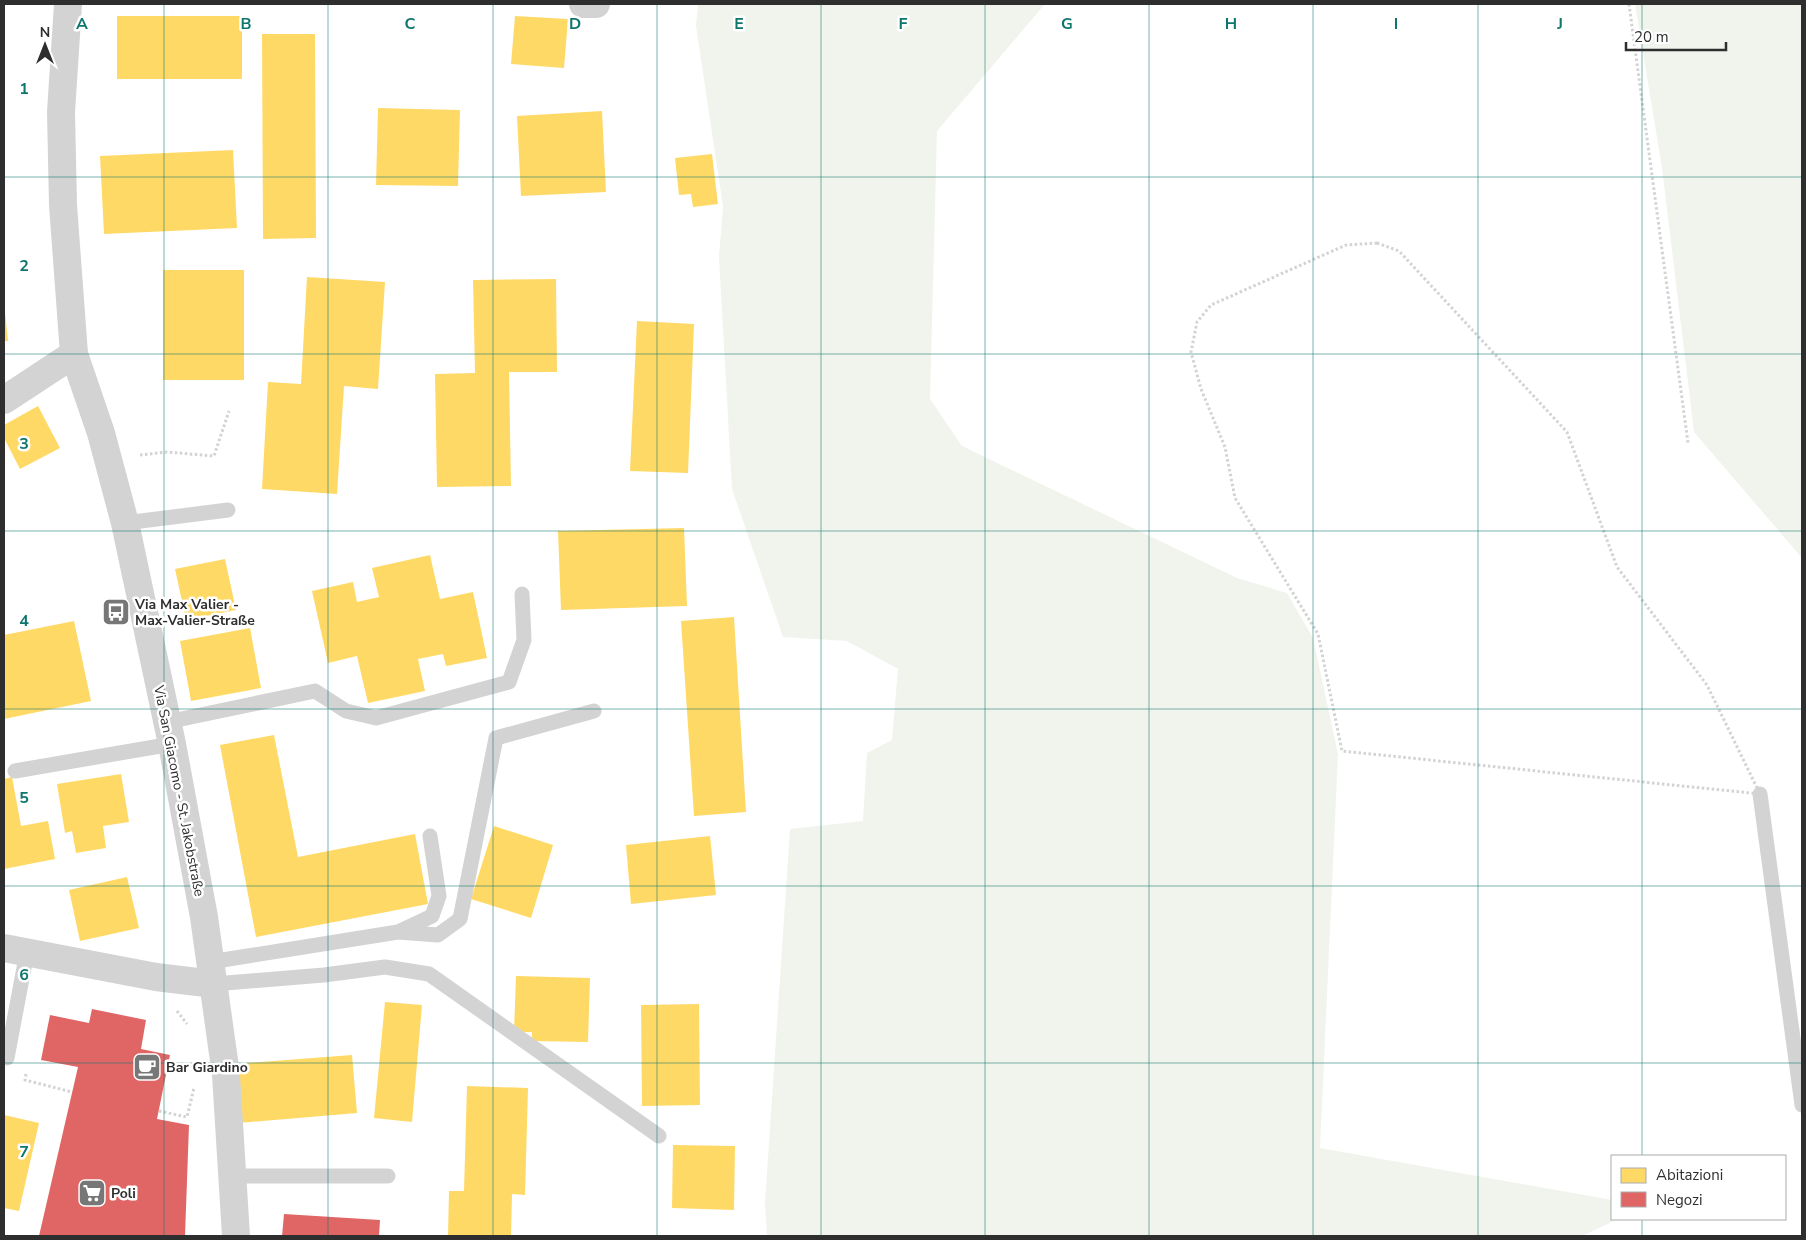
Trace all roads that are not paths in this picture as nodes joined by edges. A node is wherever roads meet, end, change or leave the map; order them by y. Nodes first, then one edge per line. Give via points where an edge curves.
1 (68, 4) edge
2 (583, 4) edge
3 (596, 4) edge
4 (74, 354) junction
5 (4, 400) edge
6 (228, 510) dead end
7 (125, 523) junction
8 (522, 594) dead end
9 (594, 711) dead end
10 (170, 733) junction
11 (16, 771) dead end
12 (1760, 794) road end
13 (430, 836) dead end
14 (398, 932) junction
15 (15, 950) edge
16 (212, 973) junction
17 (7, 1058) dead end
18 (1802, 1105) edge
19 (658, 1136) dead end
20 (232, 1176) junction
21 (388, 1176) dead end
22 (236, 1236) edge

1 - 4 street, Via San Giacomo - St. Jakobstraße via 61,112 63,204
2 - 3 street
4 - 5 street
4 - 7 street, Via San Giacomo - St. Jakobstraße via 101,433
6 - 7 lane
7 - 10 street, Via San Giacomo - St. Jakobstraße
8 - 10 lane via 524,640 509,682 376,718 346,711 315,691
9 - 14 lane via 496,738 460,919 438,935
10 - 11 lane
10 - 16 street, Via San Giacomo - St. Jakobstraße
12 - 18 lane
13 - 14 lane via 439,896 432,916
14 - 16 lane
15 - 16 street via 156,977
15 - 17 lane
16 - 19 lane via 324,975 384,967 429,974
16 - 20 street, Via San Giacomo - St. Jakobstraße via 226,1075
20 - 21 lane
20 - 22 street, Via San Giacomo - St. Jakobstraße

